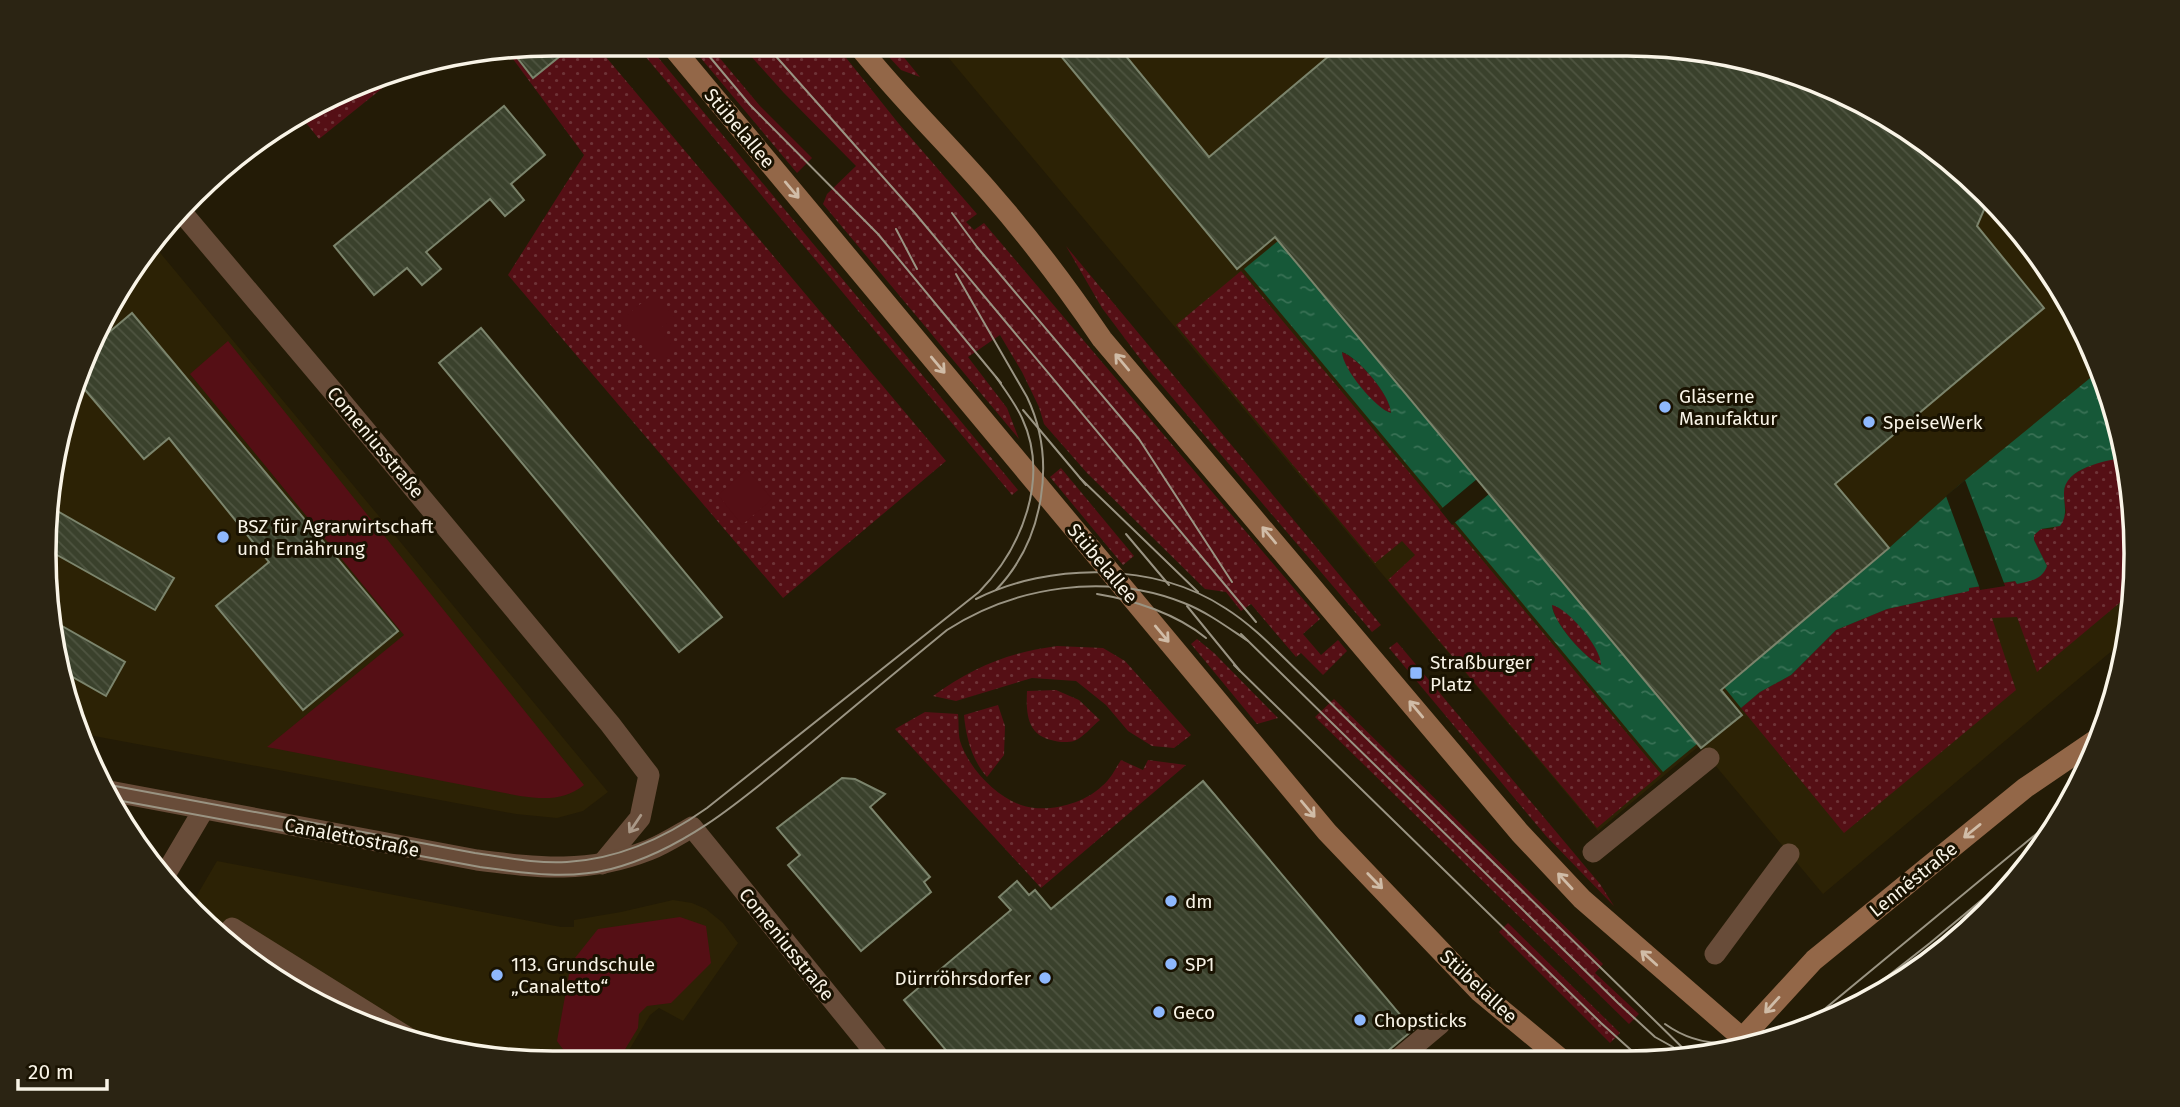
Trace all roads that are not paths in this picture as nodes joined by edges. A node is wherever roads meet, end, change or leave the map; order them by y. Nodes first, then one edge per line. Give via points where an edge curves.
1 (680, 56) edge
2 (867, 56) edge
3 (186, 218) edge
4 (2085, 747) edge
5 (1709, 758) dead end
6 (118, 793) edge
7 (204, 809) junction
8 (692, 827) joint
9 (1593, 852) dead end
10 (1789, 854) dead end
11 (602, 864) junction
12 (169, 869) edge
13 (230, 932) edge
14 (1715, 954) dead end
15 (377, 1018) edge
16 (1440, 1024) dead end
17 (1747, 1036) edge
18 (1736, 1038) edge
19 (874, 1051) edge
20 (1408, 1051) edge
21 (1551, 1051) edge

1 -> 21 main road, Stübelallee via 1327,832 1480,992
18 -> 2 main road via 1582,899 1520,833 1102,339 1047,260 992,194
3 -> 11 street, Comeniusstraße via 649,775 640,818
4 -> 17 main road, Lennéstraße via 2025,788 1814,960
5 - 9 street
6 - 7 street, Canalettostraße
7 - 11 street, Canalettostraße via 527,867 566,869
7 - 12 street
8 - 11 street, Canalettostraße via 651,850
8 - 19 street, Comeniusstraße
10 - 14 street
13 - 15 street via 232,928
16 - 20 street

